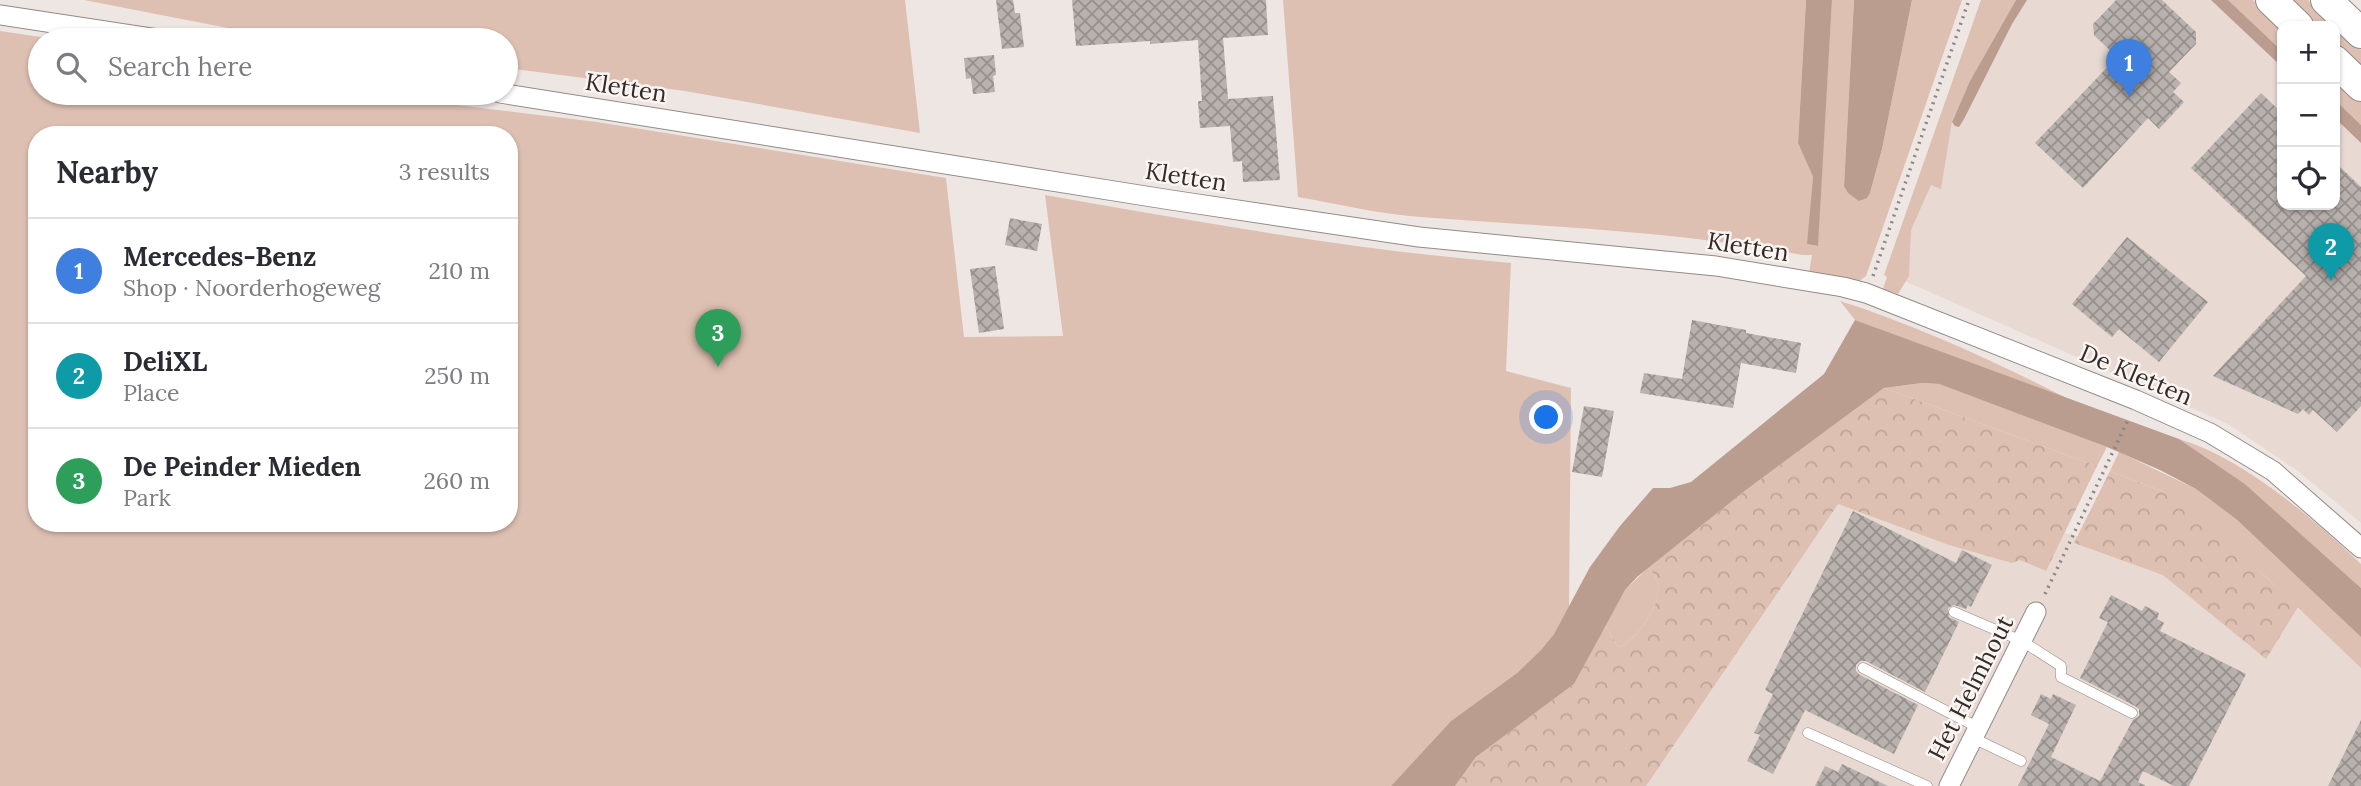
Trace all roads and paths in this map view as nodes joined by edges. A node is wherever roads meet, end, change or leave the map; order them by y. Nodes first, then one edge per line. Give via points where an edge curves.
1 (1969, 0) edge
2 (2270, 0) edge
3 (2326, 0) edge
4 (0, 15) edge
5 (2293, 21) edge
6 (85, 28) edge
7 (2361, 33) edge
8 (2340, 66) edge
9 (2361, 86) edge
10 (518, 96) edge
11 (1866, 293) junction
12 (2127, 420) dead end
13 (2361, 548) edge
14 (1954, 612) dead end
15 (2036, 612) joint
16 (2022, 642) junction
17 (1863, 668) dead end
18 (2132, 713) dead end
19 (1808, 733) dead end
20 (1976, 733) junction
21 (2021, 761) dead end
22 (1927, 786) edge
23 (1949, 786) edge

1 - 11 path
2 - 5 main road
3 - 7 main road
4 - 6 street
8 - 9 main road
10 - 11 street, Kletten via 1405,235 1716,265
11 - 13 street, De Kletten via 2210,433 2273,471
12 - 15 path
14 - 16 lane
15 - 16 street, Het Helmhout
16 - 18 lane via 2061,666 2061,677
16 - 20 street, Het Helmhout
17 - 20 lane
19 - 22 lane
20 - 21 lane
20 - 23 street, Het Helmhout

